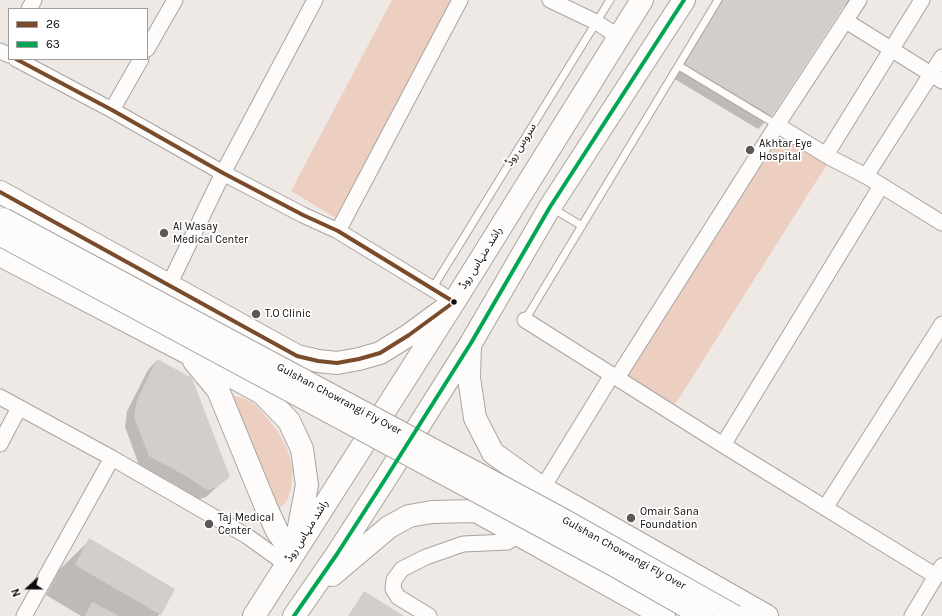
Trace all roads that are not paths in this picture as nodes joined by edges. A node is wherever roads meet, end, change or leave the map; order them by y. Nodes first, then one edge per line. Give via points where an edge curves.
1 (176, 0) edge
2 (315, 0) edge
3 (460, 0) edge
4 (550, 0) edge
5 (610, 0) edge
6 (642, 0) edge
7 (684, 0) edge
8 (718, 0) edge
9 (859, 0) edge
10 (922, 0) edge
11 (846, 21) junction
12 (596, 22) junction
13 (619, 37) junction
14 (148, 47) edge
15 (892, 50) junction
16 (942, 57) edge
17 (22, 60) edge
18 (140, 60) edge
19 (679, 66) junction
20 (937, 77) edge
21 (112, 110) junction
22 (777, 125) junction
23 (826, 155) junction
24 (223, 173) junction
25 (866, 176) junction
26 (881, 186) junction
27 (0, 192) edge
28 (550, 207) junction
29 (942, 223) edge
30 (582, 226) junction
31 (2, 227) edge
32 (338, 231) junction
33 (0, 255) edge
34 (169, 285) junction
35 (432, 289) junction
36 (454, 302) junction
37 (524, 320) joint
38 (942, 324) edge
39 (470, 343) junction
40 (186, 352) junction
41 (614, 376) junction
42 (0, 397) edge
43 (19, 408) junction
44 (0, 444) edge
45 (723, 446) junction
46 (112, 458) junction
47 (542, 488) junction
48 (825, 508) junction
49 (517, 534) junction
50 (290, 559) junction
51 (939, 571) edge
52 (308, 596) junction
53 (24, 616) edge
54 (254, 616) edge
55 (294, 616) edge
56 (429, 616) edge
57 (664, 616) edge
58 (702, 616) edge
59 (735, 616) edge
60 (767, 616) edge
61 (912, 616) edge

1 - 14 street
2 - 24 street
3 - 32 street
4 - 12 street
5 - 12 lane, سروس روڈ
6 - 13 main road, راشد منہاس روڈ
7 - 28 main road
8 - 19 lane
9 - 11 street
10 - 15 street
11 - 15 street
11 - 22 street
12 - 13 street
12 - 35 lane, سروس روڈ
13 - 36 main road, راشد منہاس روڈ
15 - 20 street
15 - 23 street
16 - 20 street
17 - 21 street
18 - 21 street
19 - 22 lane
19 - 30 lane
20 - 25 street
21 - 24 street
22 - 23 street
22 - 41 street
23 - 25 street
24 - 32 street
24 - 34 street
25 - 26 street
26 - 29 street
26 - 45 street
27 - 34 main road
28 - 30 lane
28 - 39 main road
30 - 37 lane
31 - 58 main road, Gulshan Chowrangi Fly Over, bridge
31 - 59 main road, Gulshan Chowrangi Fly Over, bridge via 559,517
32 - 35 street
33 - 40 main road
34 - 36 main road via 296,356 318,361 338,362 380,353
35 - 36 street
36 - 50 main road, راشد منہاس روڈ
37 - 41 street
38 - 48 street
39 - 47 main road via 469,378 475,418 493,453
39 - 52 main road
40 - 50 main road via 218,390 266,508
40 - 50 main road via 262,393 289,421 302,449 307,485
41 - 45 street
41 - 47 street
42 - 43 street
43 - 44 street
43 - 46 street
45 - 48 street
46 - 50 street
46 - 53 street
47 - 49 street
47 - 60 main road
48 - 51 street
49 - 52 main road via 476,511 432,512 409,516 389,527
49 - 56 street via 508,542 462,544 402,568 394,580 393,589 398,597
49 - 57 main road
50 - 54 main road, راشد منہاس روڈ
51 - 61 street
52 - 55 main road

